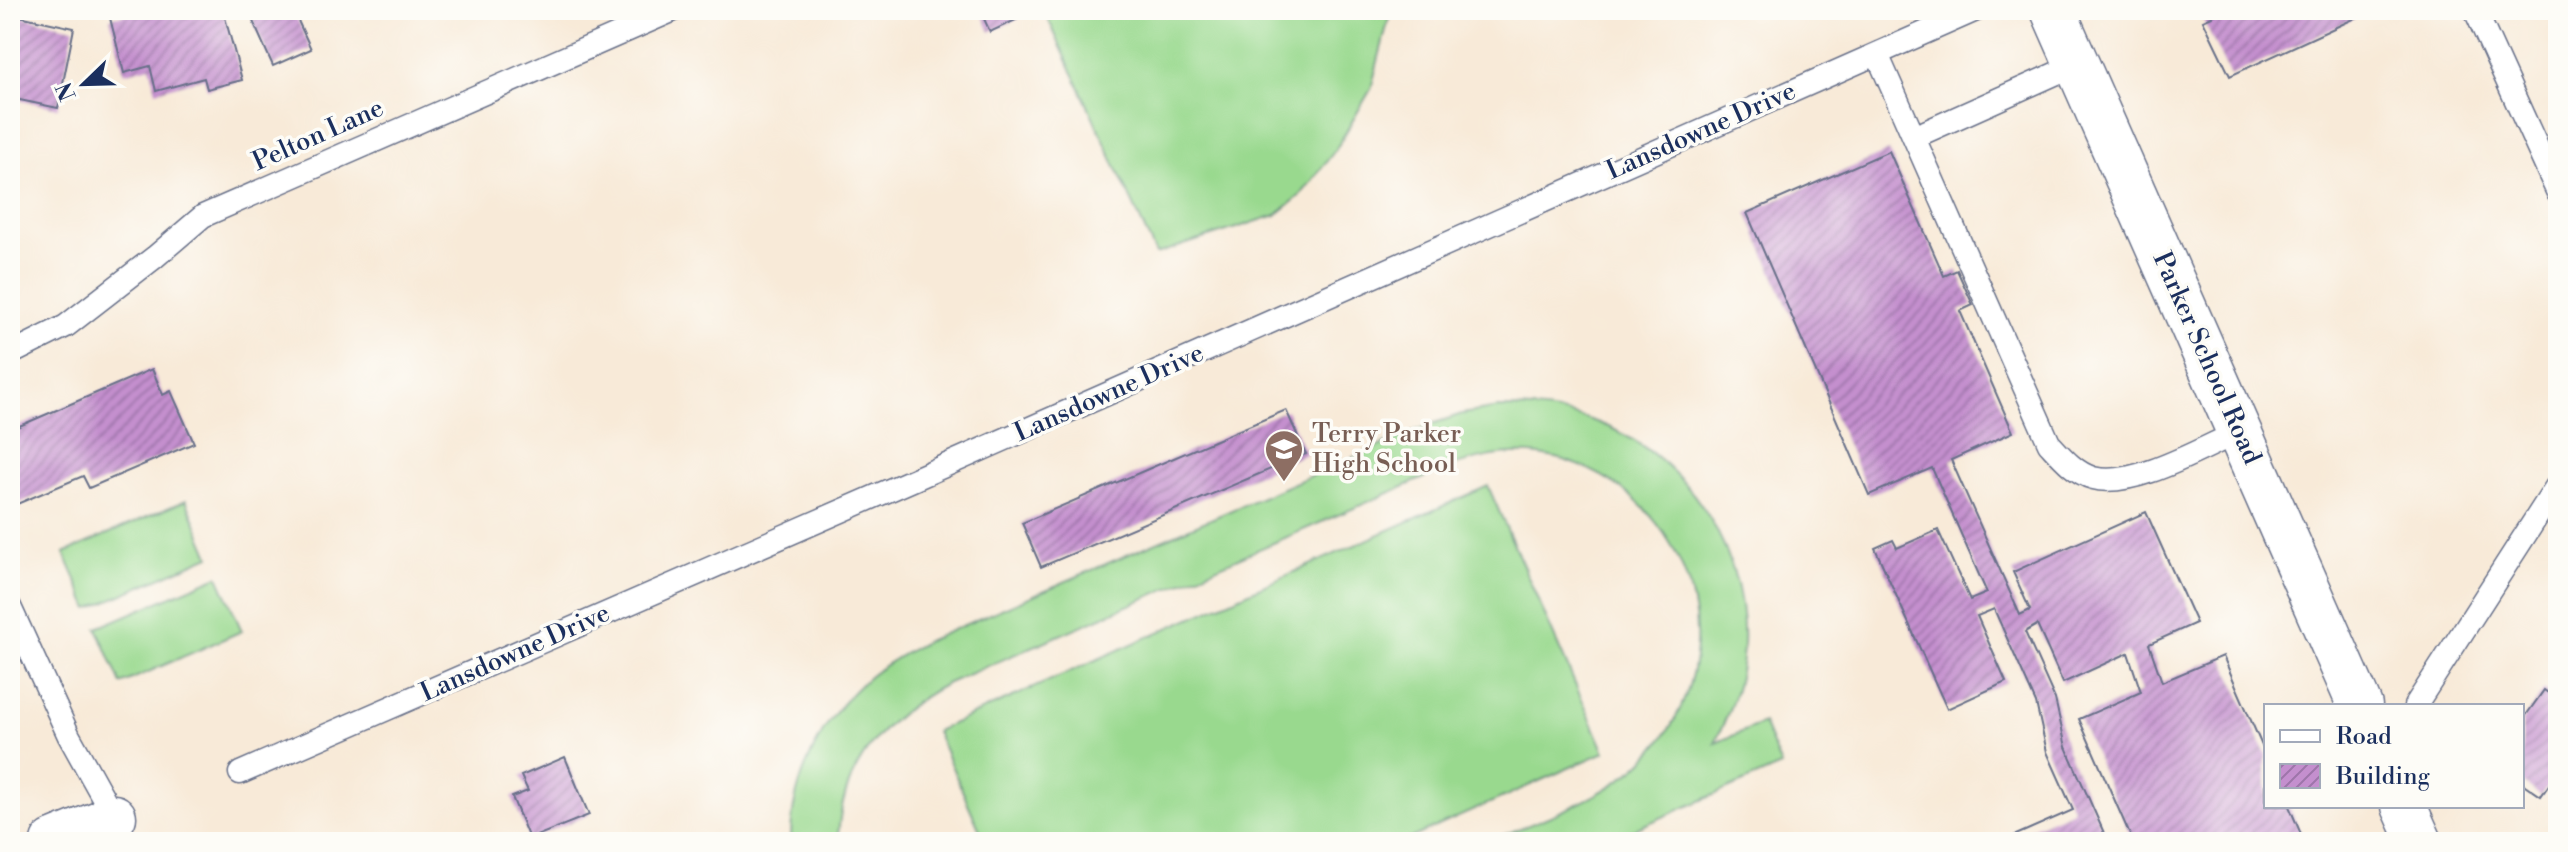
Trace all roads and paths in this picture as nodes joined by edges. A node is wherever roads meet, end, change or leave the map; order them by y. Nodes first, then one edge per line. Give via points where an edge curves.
1 (674, 10) edge
2 (1976, 10) edge
3 (2053, 10) edge
4 (2475, 10) edge
5 (1877, 54) junction
6 (2077, 64) junction
7 (1914, 137) junction
8 (2558, 193) edge
9 (10, 354) edge
10 (2239, 432) junction
11 (2558, 484) edge
12 (10, 607) edge
13 (2359, 704) edge
14 (2416, 704) edge
15 (240, 773) dead end
16 (2405, 808) edge
17 (114, 817) joint
18 (53, 842) edge
19 (2420, 842) edge

1 - 9 lane, Pelton Lane via 203,216 66,326
2 - 5 lane, Lansdowne Drive
3 - 6 street, Parker School Road
4 - 8 lane
5 - 7 lane
5 - 15 lane, Lansdowne Drive
6 - 7 lane
6 - 10 street, Parker School Road
7 - 10 lane via 2049,443 2069,464 2093,478 2123,479
10 - 13 street, Parker School Road
11 - 14 lane
12 - 17 lane via 69,736
16 - 19 street
17 - 18 street

